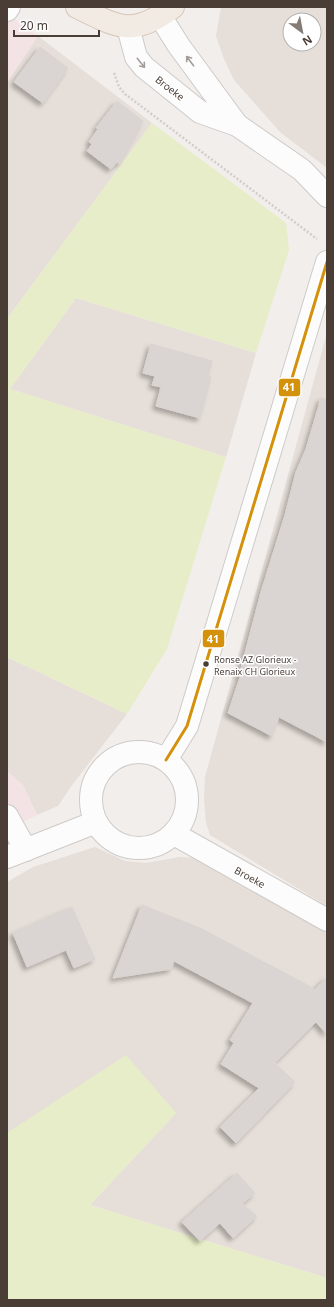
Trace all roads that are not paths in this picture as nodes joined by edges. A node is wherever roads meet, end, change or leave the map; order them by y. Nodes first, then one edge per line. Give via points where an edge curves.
1 (9, 7) edge
2 (77, 7) edge
3 (7, 10) edge
4 (166, 12) edge
5 (128, 27) junction
6 (237, 125) junction
7 (327, 196) edge
8 (324, 252) edge
9 (166, 760) junction
10 (7, 816) edge
11 (96, 822) junction
12 (174, 834) junction
13 (16, 853) edge
14 (327, 920) edge

1 - 3 street
2 - 5 main road via 97,17
4 - 5 main road via 151,22
6 -> 4 street, Broeke via 179,46
5 -> 6 street, Broeke via 136,57 144,68 200,112
6 - 7 street, Broeke via 302,170
8 - 9 street via 187,726
9 - 11 street via 151,753 140,752 118,756 109,762 92,790 91,801
9 - 12 street via 182,776 187,793 184,820
10 - 13 street
11 - 12 street via 113,841 136,849 160,844
11 - 13 street
12 - 14 street, Broeke

